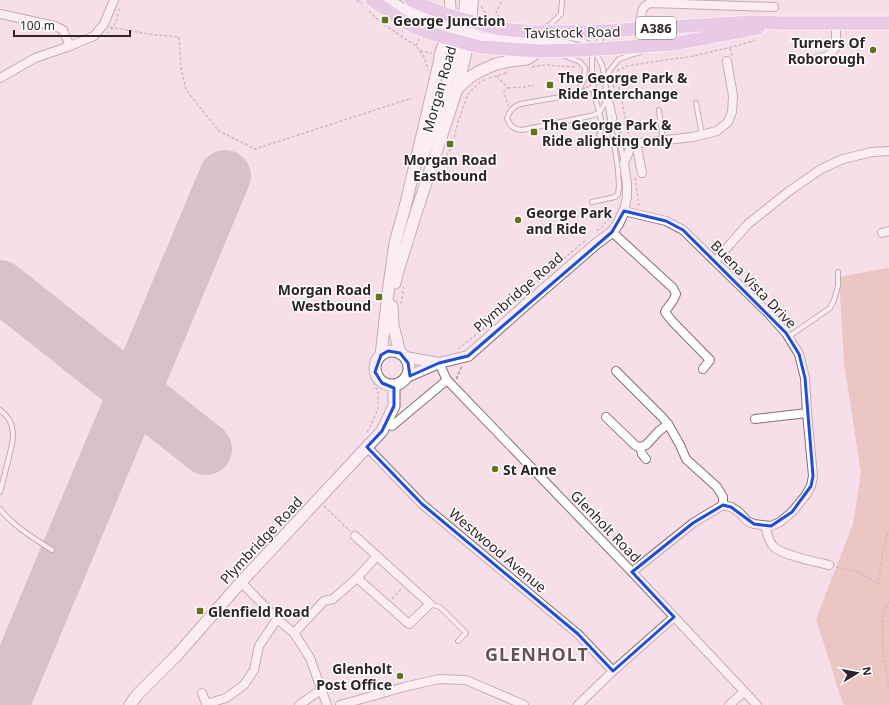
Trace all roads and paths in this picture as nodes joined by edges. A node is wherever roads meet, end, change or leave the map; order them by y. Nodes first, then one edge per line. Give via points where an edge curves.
1 (110, 0) edge
2 (114, 0) edge
3 (357, 0) edge
4 (389, 0) edge
5 (411, 0) edge
6 (450, 0) edge
7 (465, 0) edge
8 (502, 0) edge
9 (562, 0) edge
10 (477, 2) edge
11 (368, 5) edge
12 (774, 7) dead end
13 (110, 11) junction
14 (0, 14) edge
15 (487, 15) dead end
16 (501, 22) dead end
17 (781, 23) junction
18 (836, 23) junction
19 (889, 23) edge
20 (103, 26) junction
21 (610, 31) junction
22 (460, 32) junction
23 (536, 32) junction
24 (644, 35) junction
25 (761, 37) dead end
26 (660, 45) junction
27 (70, 46) junction
28 (589, 50) junction
29 (545, 51) junction
30 (424, 57) dead end
31 (816, 58) dead end
32 (727, 61) dead end
33 (532, 67) dead end
34 (585, 68) junction
35 (512, 70) dead end
36 (615, 72) dead end
37 (497, 75) junction
38 (0, 78) edge
39 (605, 79) junction
40 (618, 82) dead end
41 (534, 85) dead end
42 (594, 87) junction
43 (457, 88) junction
44 (508, 88) junction
45 (606, 93) junction
46 (577, 94) junction
47 (412, 98) dead end
48 (607, 100) junction
49 (696, 103) dead end
50 (659, 110) dead end
51 (510, 111) junction
52 (599, 113) junction
53 (599, 135) dead end
54 (702, 135) junction
55 (663, 140) junction
56 (634, 143) junction
57 (889, 151) edge
58 (624, 162) junction
59 (442, 166) dead end
60 (642, 173) dead end
61 (592, 202) dead end
62 (624, 211) junction
63 (615, 228) junction
64 (597, 232) dead end
65 (586, 240) dead end
66 (715, 261) junction
67 (838, 272) dead end
68 (404, 285) dead end
69 (401, 305) dead end
70 (507, 309) dead end
71 (490, 324) dead end
72 (788, 337) junction
73 (456, 350) dead end
74 (381, 355) junction
75 (402, 355) junction
76 (468, 356) junction
77 (439, 363) junction
78 (703, 369) dead end
79 (616, 371) dead end
80 (407, 377) junction
81 (447, 380) junction
82 (394, 386) junction
83 (459, 392) junction
84 (0, 410) edge
85 (807, 413) junction
86 (606, 418) dead end
87 (755, 419) dead end
88 (668, 424) junction
89 (392, 426) dead end
90 (367, 447) junction
91 (640, 447) junction
92 (646, 459) dead end
93 (0, 492) edge
94 (318, 501) junction
95 (723, 506) junction
96 (0, 509) edge
97 (765, 526) junction
98 (889, 530) edge
99 (355, 536) joint
100 (52, 550) dead end
101 (377, 556) junction
102 (829, 565) joint
103 (632, 572) junction
104 (357, 578) junction
105 (241, 582) junction
106 (407, 583) junction
107 (889, 601) edge
108 (430, 604) junction
109 (387, 605) junction
110 (674, 617) junction
111 (277, 619) junction
112 (294, 633) junction
113 (458, 641) dead end
114 (613, 671) junction
115 (322, 689) junction
116 (889, 689) edge
117 (202, 692) dead end
118 (744, 692) junction
119 (207, 704) edge
120 (130, 705) edge
121 (299, 705) edge
122 (327, 705) edge
123 (340, 705) edge
124 (524, 705) edge
125 (578, 705) edge
126 (729, 705) edge
127 (758, 705) edge

1 - 13 street
2 - 13 street
3 - 11 path
4 - 22 main road via 412,14
5 - 22 highway, Tavistock Road / A386 via 427,7
6 - 22 street
7 - 22 street
8 - 16 path via 496,13
9 - 23 lane via 561,14 550,25
10 - 15 path
10 - 22 street
11 - 22 highway, Tavistock Road / A386 via 416,28
11 - 30 path via 378,21 416,46
12 - 24 street via 650,3 641,12
13 - 20 street
14 - 27 street via 55,26 63,30
17 - 18 highway, Tavistock Road / A386
17 - 24 highway, Tavistock Road / A386 via 730,23
17 - 26 highway, Tavistock Road / A386
18 - 19 highway, Tavistock Road / A386
18 - 31 street via 836,47 828,56
20 - 27 street via 94,36
20 - 47 path via 179,37 181,68 186,90 219,131 255,149
21 - 23 highway, Tavistock Road / A386
21 - 24 highway, Tavistock Road / A386
21 - 28 lane
22 - 23 highway, Tavistock Road / A386 via 500,29
22 - 28 street via 489,39 567,45
22 - 29 highway, Tavistock Road / A386 via 480,47
22 - 43 main road, Morgan Road
22 - 74 main road, Morgan Road via 443,99 406,203 395,243
23 - 28 lane via 584,41 589,43
24 - 26 lane
25 - 36 path via 740,45 689,57 627,66
26 - 28 highway, Tavistock Road / A386
26 - 39 lane via 619,59
27 - 38 street via 35,58
28 - 29 highway, Tavistock Road / A386
28 - 39 lane via 602,65
28 - 42 lane
29 - 34 lane via 580,62
29 - 43 main road via 527,59 496,64 470,77
32 - 54 street via 733,96 732,112 728,122 717,131
33 - 34 path via 545,65
34 - 46 lane via 584,80
35 - 37 path
37 - 44 path
37 - 59 path via 480,82 468,94 452,146
39 - 45 lane
40 - 56 path
41 - 44 path
42 - 46 lane
42 - 52 lane
43 - 75 main road, Morgan Road via 397,274 392,303 392,325
44 - 51 path via 504,91
45 - 48 lane
45 - 58 lane via 611,104
46 - 51 lane via 520,104
48 - 52 lane
48 - 61 lane via 618,169 618,194
49 - 54 lane
50 - 55 lane
51 - 52 lane via 507,118 509,124 515,129 522,130
52 - 53 lane via 602,131
54 - 55 street
55 - 56 street
56 - 58 street
56 - 60 street
57 - 66 street via 843,159 820,169 748,224
58 - 62 street via 627,198
62 - 63 street, Plymbridge Road
62 - 66 street, Buena Vista Drive via 666,221 683,230
63 - 64 path via 608,219
63 - 76 street, Plymbridge Road
63 - 78 street via 639,256 673,288 676,294 665,312 710,360
65 - 70 path
66 - 72 street, Buena Vista Drive via 768,313
67 - 72 lane via 838,286 830,308
68 - 69 path
71 - 73 path
72 - 85 street, Buena Vista Drive via 799,354 805,378
74 - 75 main road, Plymbridge Road via 388,351
74 - 82 main road via 377,359 375,372 382,383
75 - 77 street, Plymbridge Road
75 - 80 main road via 408,363
76 - 77 street, Plymbridge Road
76 - 83 path via 457,376
77 - 80 street, Plymbridge Road
77 - 81 street, Glenholt Road
79 - 88 street
80 - 82 main road, Plymbridge Road
81 - 83 street, Glenholt Road
81 - 89 street
82 - 90 main road, Plymbridge Road via 394,406 382,431
83 - 103 street, Glenholt Road
84 - 93 lane via 11,423 14,435
85 - 87 street
85 - 97 street, Buena Vista Drive via 813,470 811,486 792,512 780,522
86 - 91 street
88 - 91 street
88 - 95 street via 686,459 717,487 723,497
90 - 94 main road, Plymbridge Road
90 - 114 street, Westwood Avenue via 422,504 578,634
91 - 92 street
94 - 99 path
94 - 105 main road, Plymbridge Road
95 - 97 street via 731,507 754,524
95 - 103 street via 693,523
96 - 100 lane via 12,522
97 - 102 street via 768,538 781,552
98 - 102 path via 883,549 878,584 858,572
99 - 101 street
101 - 104 street
101 - 106 street
103 - 110 street, Glenholt Road
104 - 109 street
104 - 112 street via 333,599 324,601
105 - 111 street
105 - 120 main road, Plymbridge Road
106 - 108 street
106 - 109 path
107 - 116 path via 883,614 883,651
108 - 109 street via 409,624
108 - 113 lane via 440,608 466,633
110 - 114 street
110 - 118 street, Glenholt Road
111 - 112 street
111 - 119 street via 258,646 254,670 244,685 226,698
112 - 115 street via 310,658
114 - 125 street
115 - 121 street
115 - 122 street
117 - 119 street
118 - 126 street
118 - 127 street, Glenholt Road
123 - 124 street via 404,686 439,679 466,680

